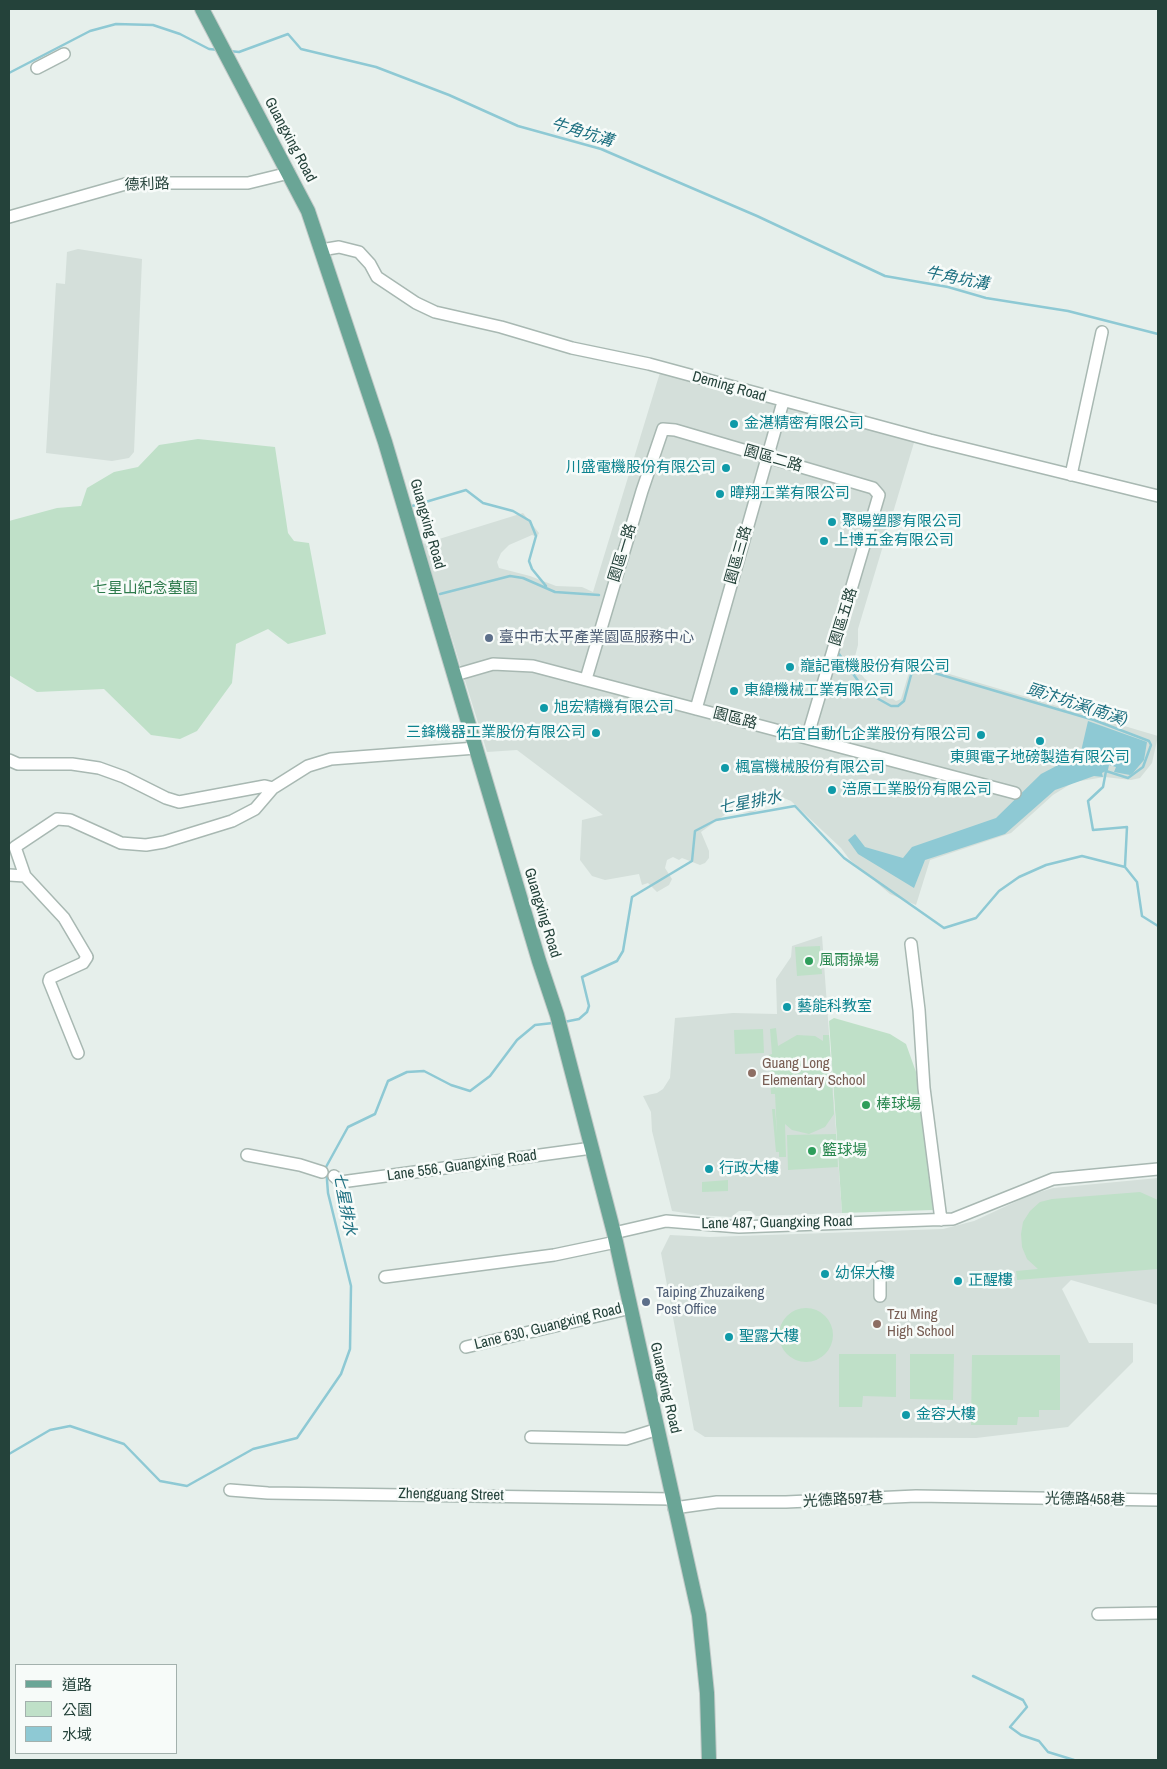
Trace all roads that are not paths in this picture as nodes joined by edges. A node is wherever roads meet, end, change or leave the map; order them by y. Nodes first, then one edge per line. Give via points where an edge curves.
1 (202, 9) edge
2 (64, 54) dead end
3 (37, 68) dead end
4 (289, 172) junction
5 (9, 217) edge
6 (321, 250) junction
7 (1102, 332) dead end
8 (783, 402) junction
9 (663, 429) joint
10 (767, 457) junction
11 (1071, 475) junction
12 (879, 495) joint
13 (1158, 496) edge
14 (454, 676) junction
15 (586, 679) junction
16 (696, 709) junction
17 (807, 738) junction
18 (476, 748) junction
19 (9, 760) edge
20 (273, 788) junction
21 (1015, 794) dead end
22 (9, 875) edge
23 (25, 876) junction
24 (911, 944) dead end
25 (78, 1053) dead end
26 (592, 1148) junction
27 (247, 1154) dead end
28 (1158, 1169) edge
29 (322, 1172) dead end
30 (334, 1176) dead end
31 (941, 1220) junction
32 (615, 1238) junction
33 (880, 1267) dead end
34 (385, 1277) dead end
35 (880, 1296) dead end
36 (631, 1308) junction
37 (466, 1347) dead end
38 (658, 1429) junction
39 (531, 1437) dead end
40 (230, 1490) dead end
41 (1012, 1499) joint
42 (1158, 1500) edge
43 (674, 1504) junction
44 (1158, 1613) edge
45 (1098, 1614) dead end
46 (709, 1760) edge

1 - 4 main road, Guangxing Road
2 - 3 street
4 - 5 street, 德利路 via 248,183 129,183
4 - 6 main road, Guangxing Road via 308,210
6 - 8 street, Deming Road via 339,247 359,252 377,277 435,312 572,348 649,364
6 - 14 main road, Guangxing Road via 385,442
7 - 11 street
8 - 10 street, 園區三路
8 - 11 street, Deming Road
9 - 10 street, 園區二路
9 - 15 street, 園區一路
10 - 12 street, 園區二路 via 873,488
10 - 16 street, 園區三路
11 - 13 street, Deming Road
12 - 17 street, 園區五路
14 - 15 street, 園區路 via 504,663 533,666
14 - 18 main road, Guangxing Road
15 - 16 street, 園區路
16 - 17 street, 園區路
17 - 21 street, 園區路
18 - 20 street via 331,759 308,766
18 - 26 main road, Guangxing Road via 559,1021
19 - 20 street via 18,764 72,764 99,768 179,802 265,786
20 - 23 street via 255,809 232,821 146,845 121,843 70,820 57,819 15,847
22 - 23 street
23 - 25 street via 64,918 88,957 49,981
24 - 31 street via 925,1100
26 - 30 street, Lane 556, Guangxing Road via 341,1182
26 - 32 main road, Guangxing Road
27 - 29 street
28 - 31 street, Lane 487, Guangxing Road via 1052,1179 967,1215
31 - 32 street, Lane 487, Guangxing Road via 739,1227 666,1221
32 - 34 street, Lane 487, Guangxing Road via 554,1255
32 - 36 main road, Guangxing Road
33 - 35 street
36 - 37 street, Lane 630, Guangxing Road
36 - 38 main road, Guangxing Road
38 - 39 street via 626,1439
38 - 43 main road, Guangxing Road
40 - 43 street, Zhengguang Street
41 - 42 street, 光德路458巷
41 - 43 street, 光德路597巷 via 916,1496
43 - 46 main road, Guangxing Road via 699,1615 707,1693
44 - 45 street

